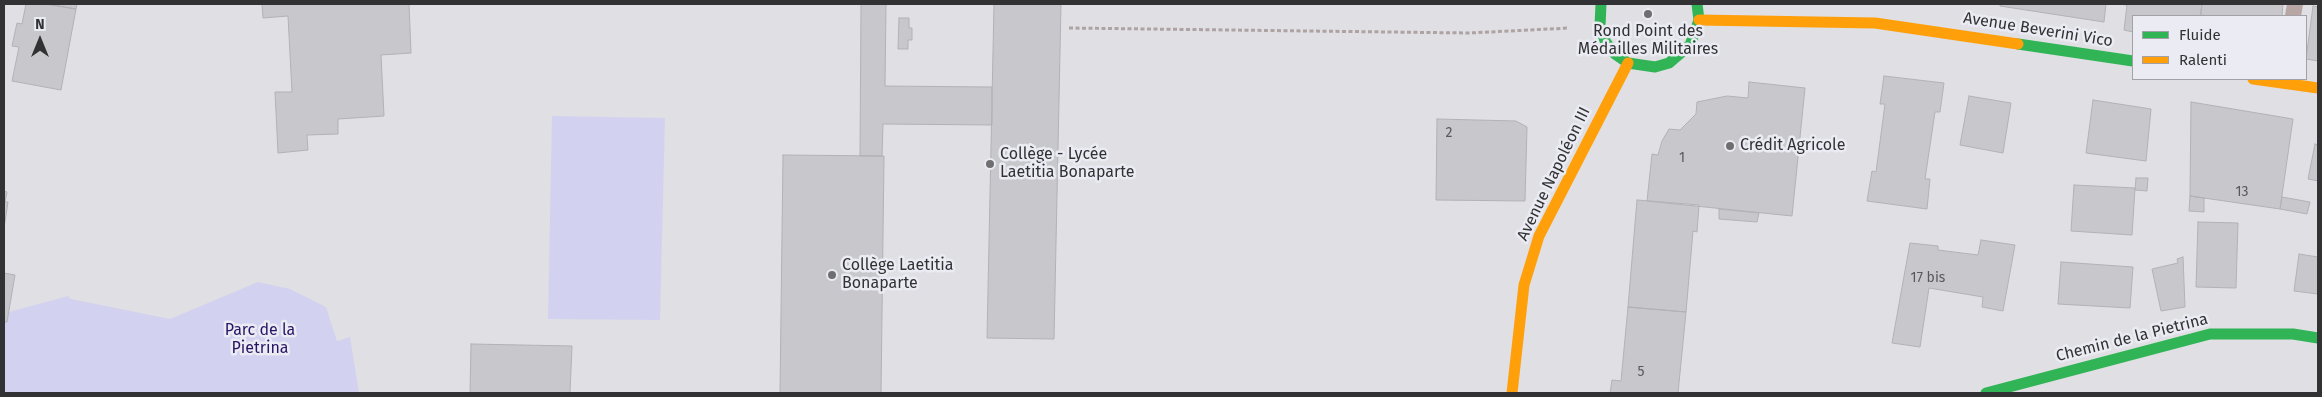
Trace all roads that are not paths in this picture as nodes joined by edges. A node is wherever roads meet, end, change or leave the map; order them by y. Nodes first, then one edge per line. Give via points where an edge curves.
1 (1601, 4) edge
2 (1696, 4) edge
3 (1698, 20) junction
4 (2132, 61) edge
5 (1628, 63) junction
6 (2269, 80) edge
7 (2285, 81) edge
8 (2318, 88) edge
9 (2318, 338) edge
10 (1512, 393) edge
11 (1986, 393) edge

1 - 5 main road via 1600,26 1605,41
2 - 3 main road
3 - 4 main road, Avenue Beverini Vico via 1875,18
3 - 5 main road via 1690,45 1680,56 1655,67
5 - 10 main road, Avenue Napoléon III via 1539,236 1524,285
6 - 7 main road
7 - 8 main road
9 - 11 main road, Chemin de la Pietrina via 2293,334 2210,334

